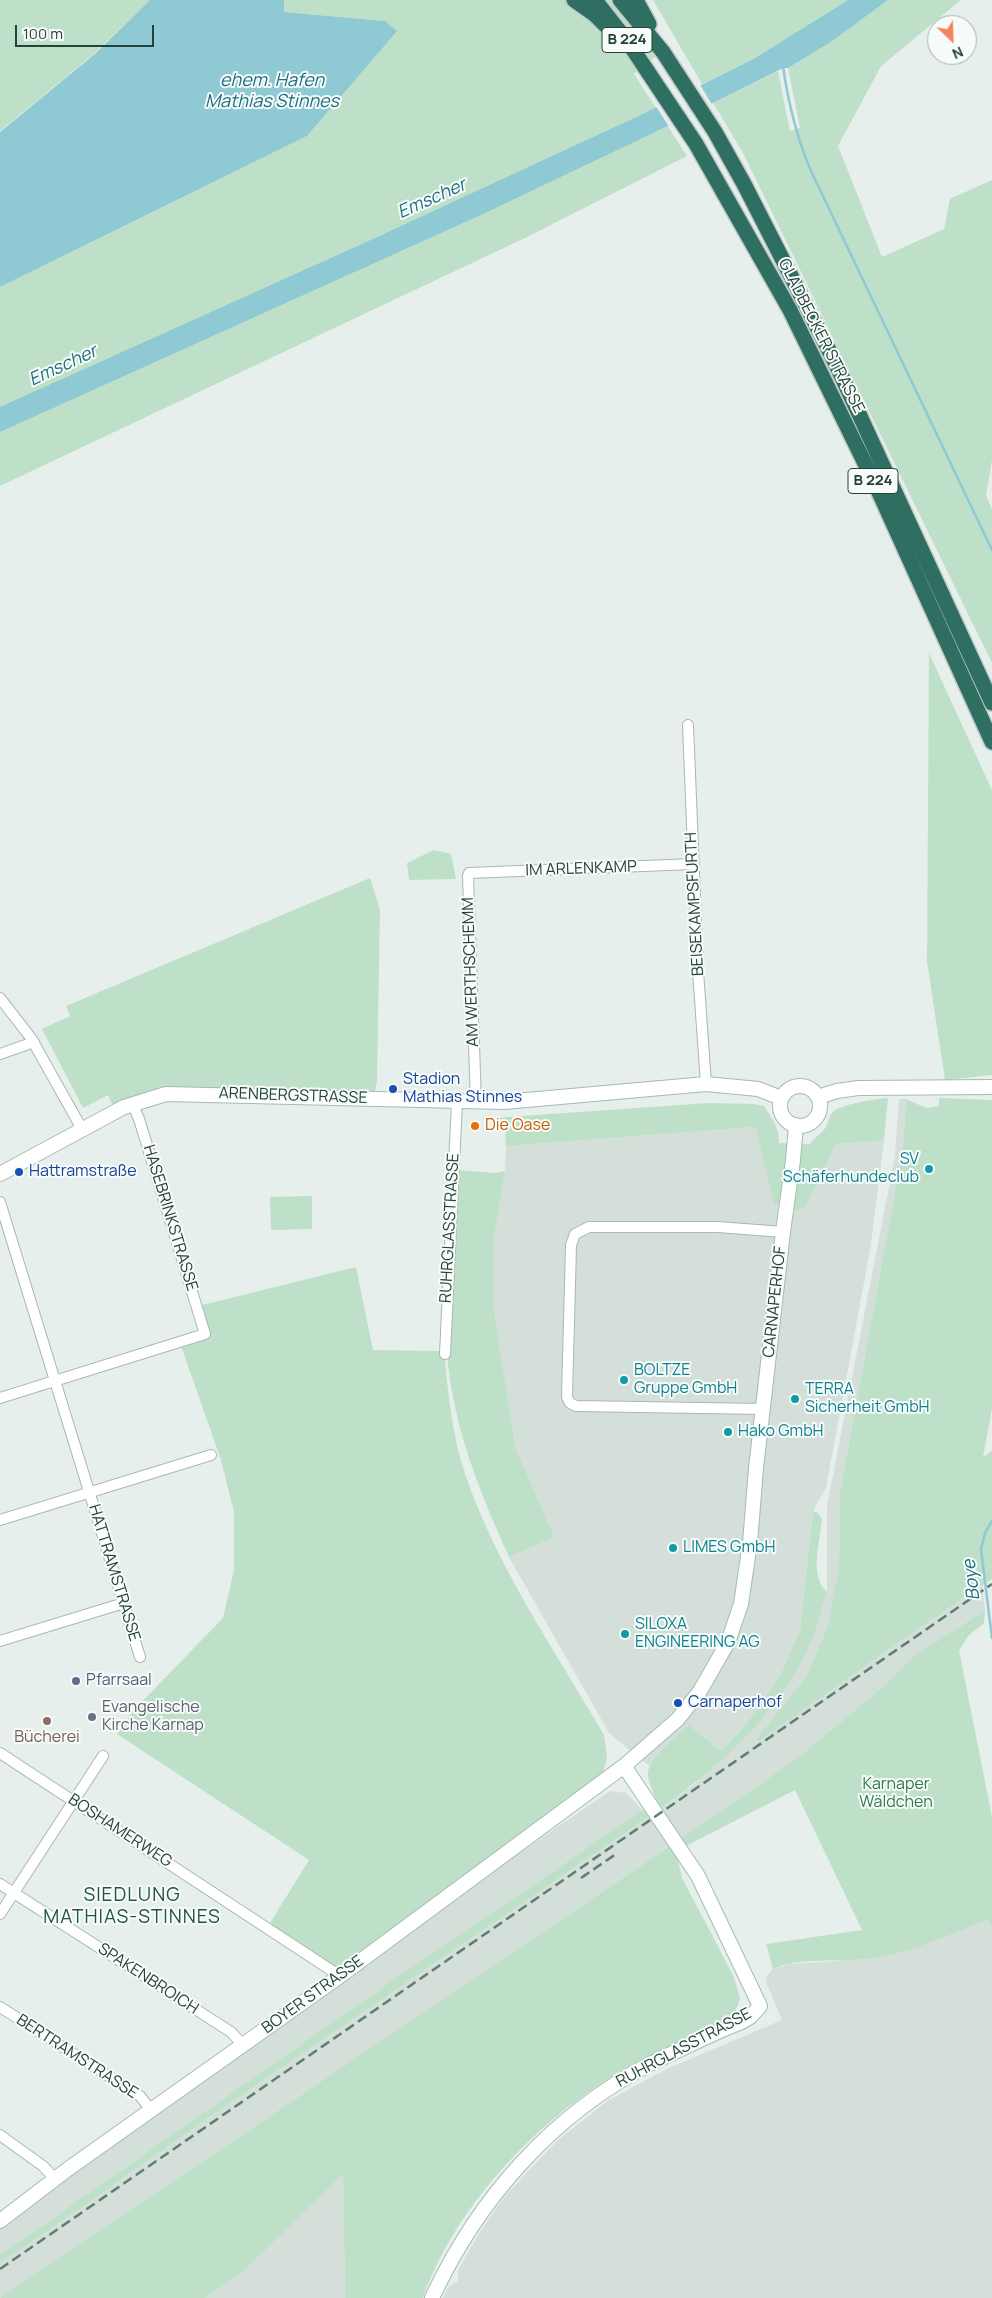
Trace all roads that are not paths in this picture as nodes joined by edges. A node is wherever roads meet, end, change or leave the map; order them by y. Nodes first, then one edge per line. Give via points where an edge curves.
1 (574, 0) edge
2 (595, 0) edge
3 (620, 0) edge
4 (636, 0) edge
5 (663, 52) junction
6 (658, 85) junction
7 (991, 701) edge
8 (688, 725) dead end
9 (992, 742) edge
10 (693, 864) junction
11 (469, 874) joint
12 (0, 998) edge
13 (34, 1042) junction
14 (0, 1054) edge
15 (706, 1084) junction
16 (992, 1087) edge
17 (818, 1097) junction
18 (781, 1098) junction
19 (457, 1102) junction
20 (476, 1102) junction
21 (132, 1103) junction
22 (796, 1125) junction
23 (82, 1128) junction
24 (0, 1174) edge
25 (0, 1202) edge
26 (783, 1232) junction
27 (444, 1354) dead end
28 (54, 1382) junction
29 (0, 1398) edge
30 (763, 1409) junction
31 (211, 1455) dead end
32 (90, 1493) junction
33 (0, 1520) edge
34 (124, 1603) junction
35 (0, 1641) edge
36 (140, 1657) dead end
37 (0, 1752) edge
38 (103, 1756) dead end
39 (624, 1766) junction
40 (73, 1800) junction
41 (0, 1884) edge
42 (14, 1893) junction
43 (0, 1914) edge
44 (340, 1976) junction
45 (0, 2007) edge
46 (243, 2045) junction
47 (151, 2110) junction
48 (0, 2135) edge
49 (55, 2179) junction
50 (0, 2221) edge
51 (432, 2298) edge

1 - 6 highway via 594,14
2 - 6 highway, GLADBECKER STRASSE / B 224
3 - 5 highway, GLADBECKER STRASSE / B 224
4 - 5 highway
5 - 7 highway, GLADBECKER STRASSE / B 224 via 715,132 749,193 836,364
6 - 9 highway, GLADBECKER STRASSE / B 224 via 761,256 820,370
8 - 10 street, BEISEKAMPSFURTH
10 - 11 street, IM ARLENKAMP
10 - 15 street, BEISEKAMPSFURTH
11 - 20 street, AM WERTHSCHEMM
12 - 13 street
13 - 14 street
13 - 23 street
15 - 18 street, ARENBERGSTRASSE via 758,1089
15 - 20 street, ARENBERGSTRASSE via 532,1101
16 - 17 street via 858,1088
17 - 18 street via 811,1088 799,1085 789,1089
17 - 22 street via 820,1108 816,1118 807,1125
18 - 22 street via 782,1115
19 - 20 street, ARENBERGSTRASSE
19 - 21 street, ARENBERGSTRASSE via 178,1093
19 - 27 street, RUHRGLASSTRASSE
21 - 23 street, ARENBERGSTRASSE
21 - 28 street, HASEBRINKSTRASSE via 205,1334
22 - 26 street, CARNAPERHOF
23 - 24 street, ARENBERGSTRASSE
25 - 28 street, HATTRAMSTRASSE
26 - 30 street, CARNAPERHOF
26 - 30 street via 589,1227 575,1234 571,1245 567,1346 567,1397 570,1403 576,1406
28 - 29 street
28 - 32 street, HATTRAMSTRASSE
30 - 39 street, CARNAPERHOF via 749,1554 741,1604 728,1642 686,1710
31 - 32 street
32 - 33 street
32 - 34 street, HATTRAMSTRASSE
34 - 35 street
34 - 36 street, HATTRAMSTRASSE
37 - 40 street, BOSHAMERWEG
38 - 40 street
39 - 44 street, BOYER STRASSE
39 - 51 street, RUHRGLASSTRASSE via 698,1876 760,2006 750,2017 622,2080 561,2124 530,2153 484,2206 463,2238
40 - 42 street
40 - 44 street, BOSHAMERWEG
41 - 42 street, SPAKENBROICH
42 - 43 street
42 - 46 street, SPAKENBROICH via 231,2032
44 - 46 street, BOYER STRASSE
45 - 47 street, BERTRAMSTRASSE via 140,2096
46 - 47 street, BOYER STRASSE
47 - 49 street, BOYER STRASSE
48 - 49 street via 44,2166
49 - 50 street, BOYER STRASSE

